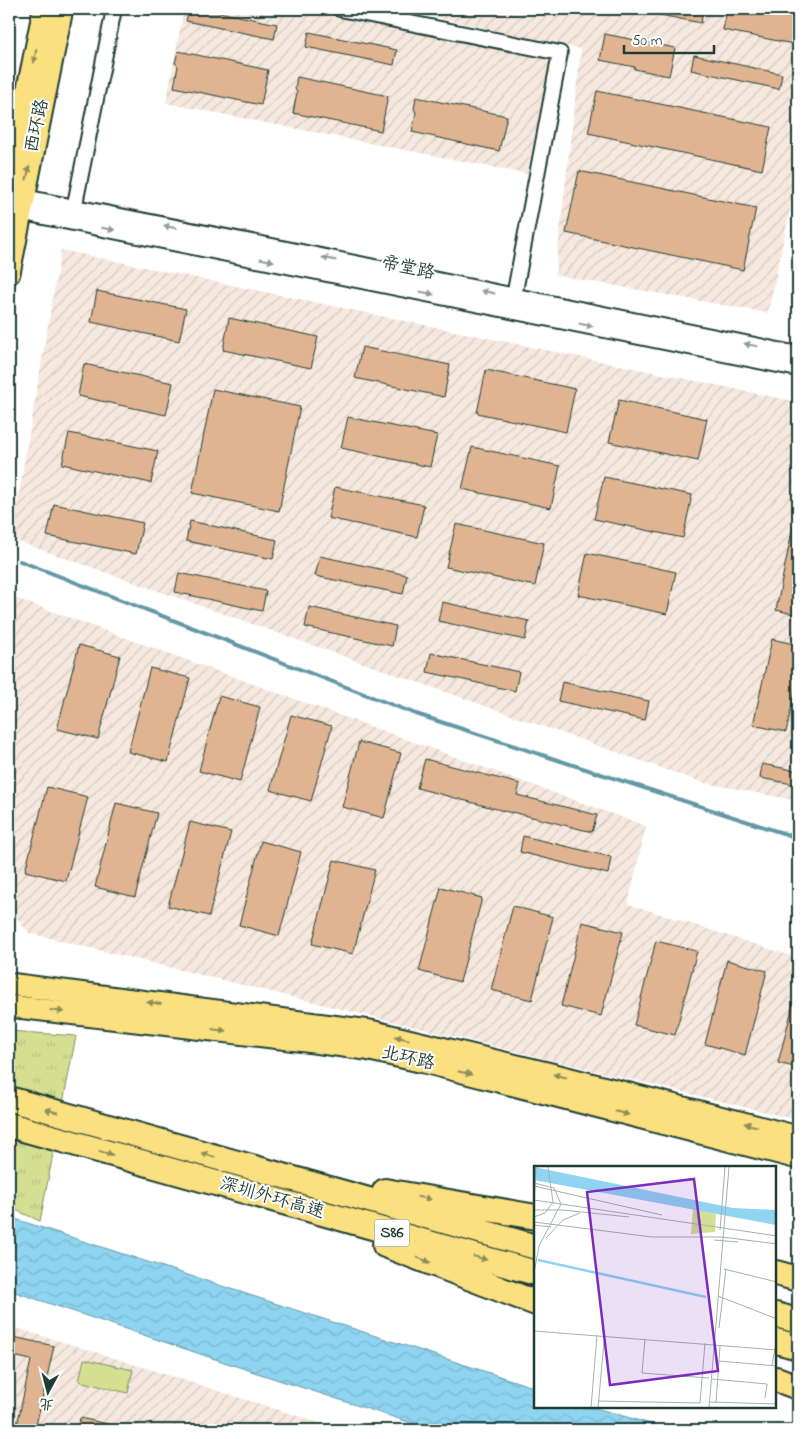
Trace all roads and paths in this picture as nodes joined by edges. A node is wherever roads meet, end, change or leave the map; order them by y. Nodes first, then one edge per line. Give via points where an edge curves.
1 (44, 9) edge
2 (62, 9) edge
3 (114, 9) edge
4 (340, 9) edge
5 (9, 182) edge
6 (15, 203) edge
7 (73, 215) junction
8 (9, 273) edge
9 (512, 304) junction
10 (798, 355) edge
11 (798, 368) edge
12 (9, 984) edge
13 (9, 1006) edge
14 (9, 1099) edge
15 (9, 1125) edge
16 (798, 1137) edge
17 (798, 1158) edge
18 (255, 1168) junction
19 (248, 1192) junction
20 (534, 1217) edge
21 (534, 1246) edge
22 (534, 1272) edge
23 (777, 1273) edge
24 (798, 1279) edge
25 (534, 1302) edge
26 (777, 1315) edge
27 (798, 1321) edge
28 (777, 1341) edge
29 (798, 1347) edge
30 (777, 1380) edge
31 (798, 1387) edge

1 -> 5 main road, 西环路
6 -> 2 main road, 西环路
3 - 7 street
4 - 9 street via 560,53
6 - 7 street, 帝堂路
6 - 8 main road, 西环路
7 - 9 street, 帝堂路
10 -> 9 street, 帝堂路
9 -> 11 street, 帝堂路
16 -> 12 main road, 北环路 via 546,1072 370,1031
13 -> 17 main road, 北环路 via 366,1049
18 -> 14 highway, 深圳外环高速 / S86
15 -> 19 highway, 深圳外环高速 / S86
18 -> 20 highway
18 - 21 highway, 深圳外环高速 / S86
19 -> 22 highway, 深圳外环高速 / S86
19 -> 25 highway
23 - 24 highway
26 - 27 highway
28 - 29 highway
30 - 31 highway

